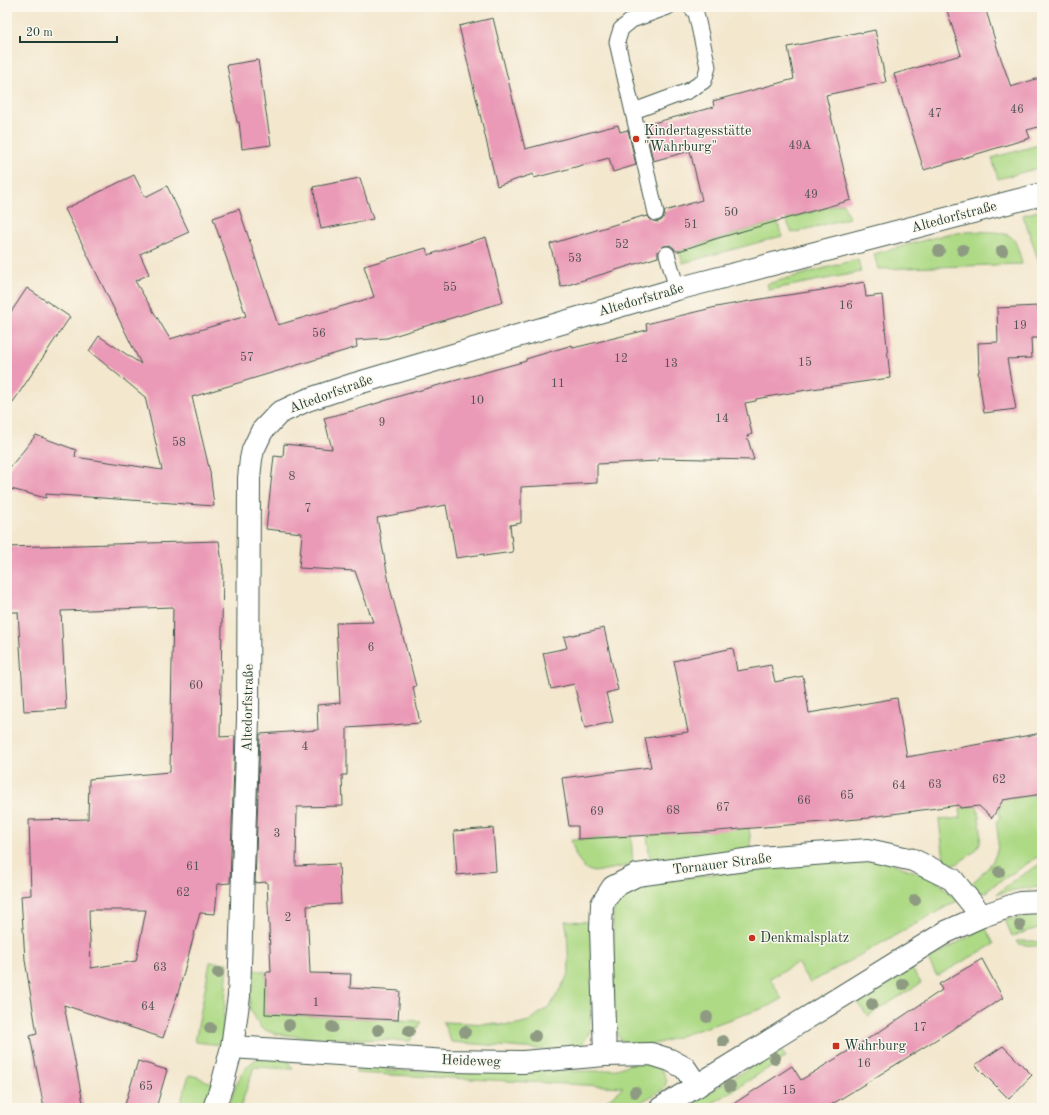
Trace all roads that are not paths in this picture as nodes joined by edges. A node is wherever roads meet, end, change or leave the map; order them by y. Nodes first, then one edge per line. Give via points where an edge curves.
1 (668, 7) edge
2 (691, 7) edge
3 (634, 111) junction
4 (1042, 194) edge
5 (656, 214) dead end
6 (667, 254) dead end
7 (677, 289) junction
8 (1042, 902) edge
9 (982, 916) junction
10 (232, 1047) junction
11 (605, 1055) junction
12 (697, 1086) junction
13 (214, 1108) edge
14 (661, 1108) edge

1 - 3 lane via 632,20 621,29 617,42
2 - 3 lane via 696,13 708,67 704,81 688,91
3 - 5 lane
4 - 7 street, Altedorfstraße
6 - 7 lane
7 - 10 street, Altedorfstraße via 306,400 279,413 262,431 253,450 249,478 248,719 239,996
8 - 9 street via 1020,903
9 - 11 street, Tornauer Straße via 952,879 913,860 868,850 759,858 637,875 613,887 602,904
9 - 12 street via 946,932
10 - 11 street, Heideweg via 447,1061 523,1062
10 - 13 street, Altedorfstraße
11 - 12 street, Heideweg via 651,1054 670,1060 685,1068
12 - 14 street

